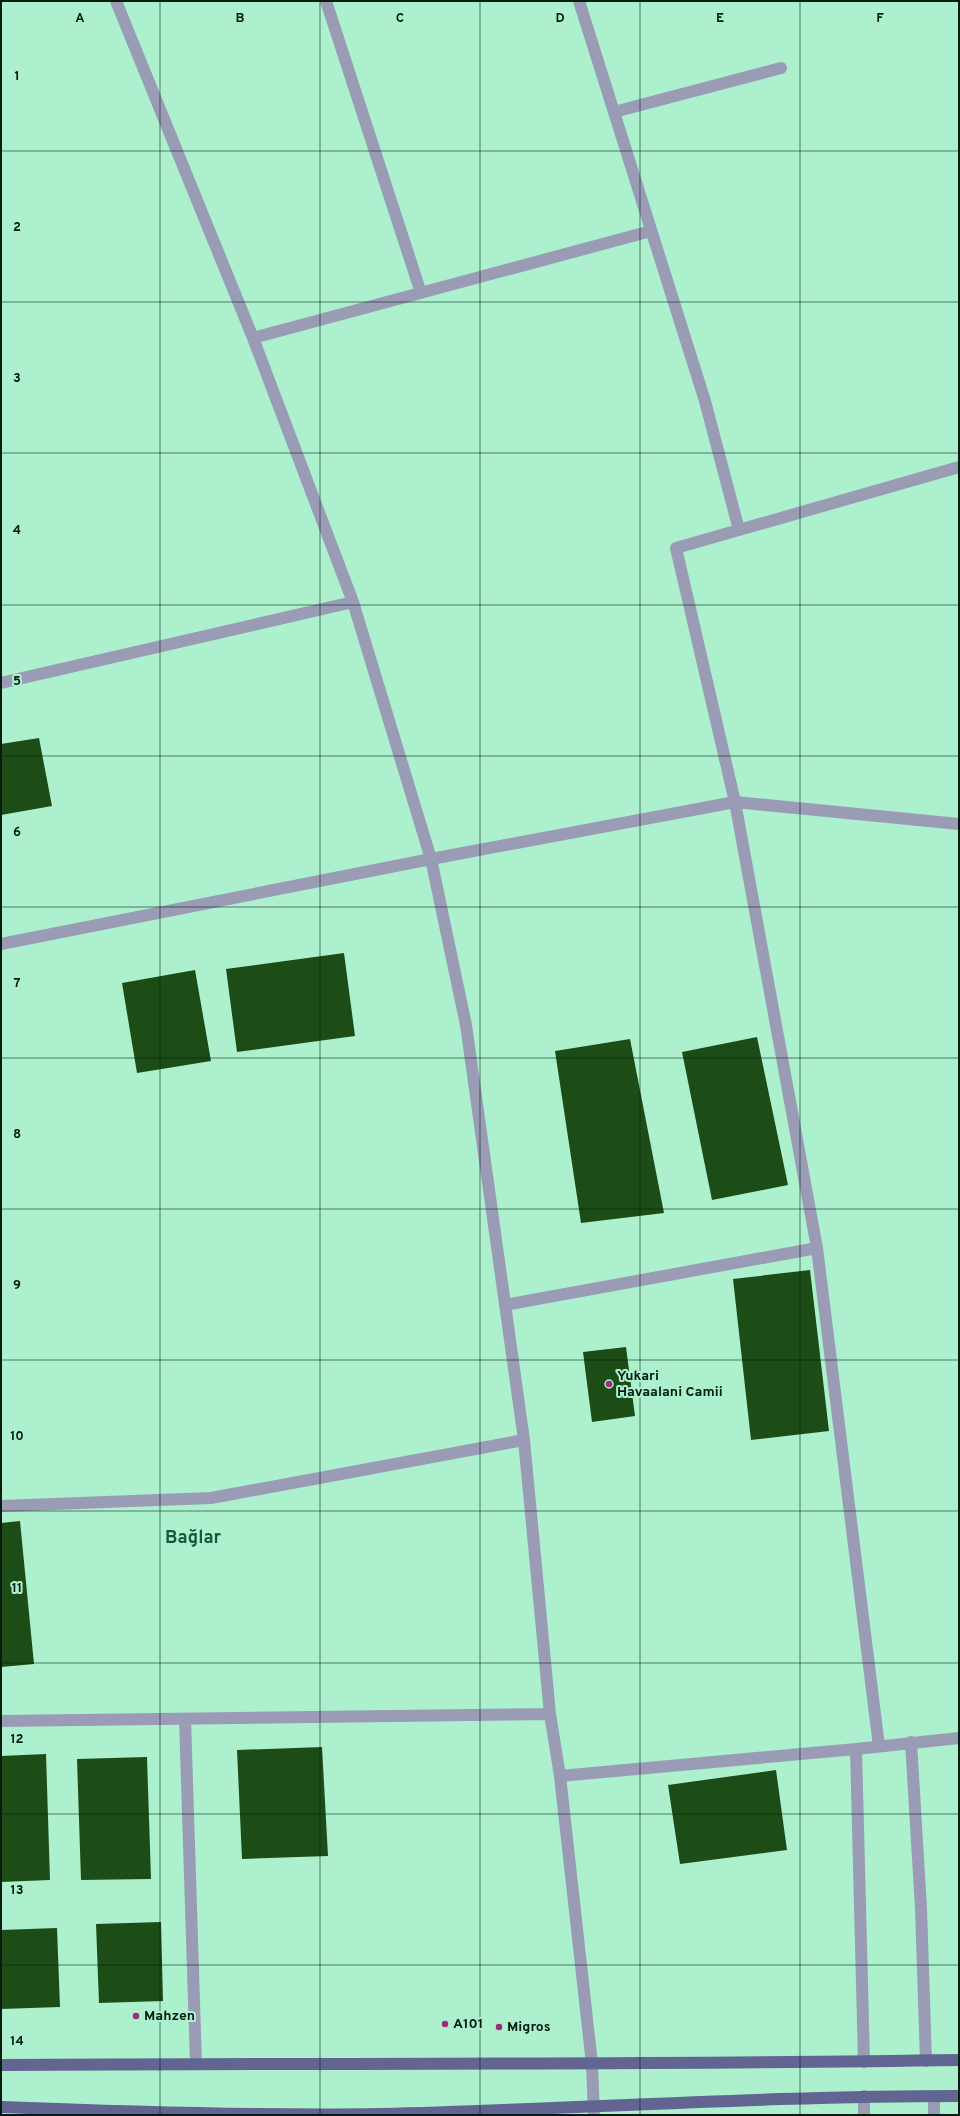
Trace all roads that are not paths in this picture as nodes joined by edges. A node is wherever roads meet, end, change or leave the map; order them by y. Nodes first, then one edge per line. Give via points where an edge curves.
1 (326, 1) edge
2 (579, 1) edge
3 (119, 2) edge
4 (781, 68) dead end
5 (614, 112) junction
6 (651, 231) junction
7 (422, 293) junction
8 (253, 338) junction
9 (959, 467) edge
10 (739, 530) junction
11 (353, 602) junction
12 (1, 683) edge
13 (735, 802) junction
14 (959, 824) edge
15 (431, 859) junction
16 (1, 944) edge
17 (817, 1248) junction
18 (505, 1305) junction
19 (524, 1440) junction
20 (1, 1506) edge
21 (550, 1714) junction
22 (185, 1719) junction
23 (1, 1721) edge
24 (959, 1738) edge
25 (911, 1742) junction
26 (879, 1746) junction
27 (856, 1750) junction
28 (560, 1776) junction
29 (959, 2060) edge
30 (926, 2061) junction
31 (864, 2062) junction
32 (196, 2064) junction
33 (592, 2064) junction
34 (1, 2065) edge
35 (864, 2096) junction
36 (934, 2096) junction
37 (959, 2096) edge
38 (1, 2107) edge
39 (594, 2110) edge
40 (182, 2115) edge
41 (864, 2115) edge
42 (934, 2115) edge

1 - 7 street
2 - 5 street
3 - 8 street
4 - 5 street
5 - 6 street
6 - 7 street
6 - 10 street via 705,401
7 - 8 street
8 - 11 street
9 - 10 street
10 - 13 street via 676,548
11 - 12 street
11 - 15 street
13 - 14 street
13 - 15 street
13 - 17 street
15 - 16 street
15 - 18 street via 466,1025
17 - 18 street
17 - 26 street
18 - 19 street
19 - 20 street via 211,1498
19 - 21 street
21 - 22 street
21 - 28 street
22 - 23 street
22 - 32 street
24 - 25 street
25 - 26 street
25 - 30 street via 922,1908
26 - 27 street
27 - 28 street
27 - 31 street
28 - 33 street
29 - 30 main road
30 - 31 main road
31 - 33 main road
32 - 33 main road
32 - 34 main road
33 - 39 street
35 - 36 main road
35 - 39 main road
35 - 41 street
36 - 37 main road
36 - 42 street
38 - 40 main road
39 - 40 main road

